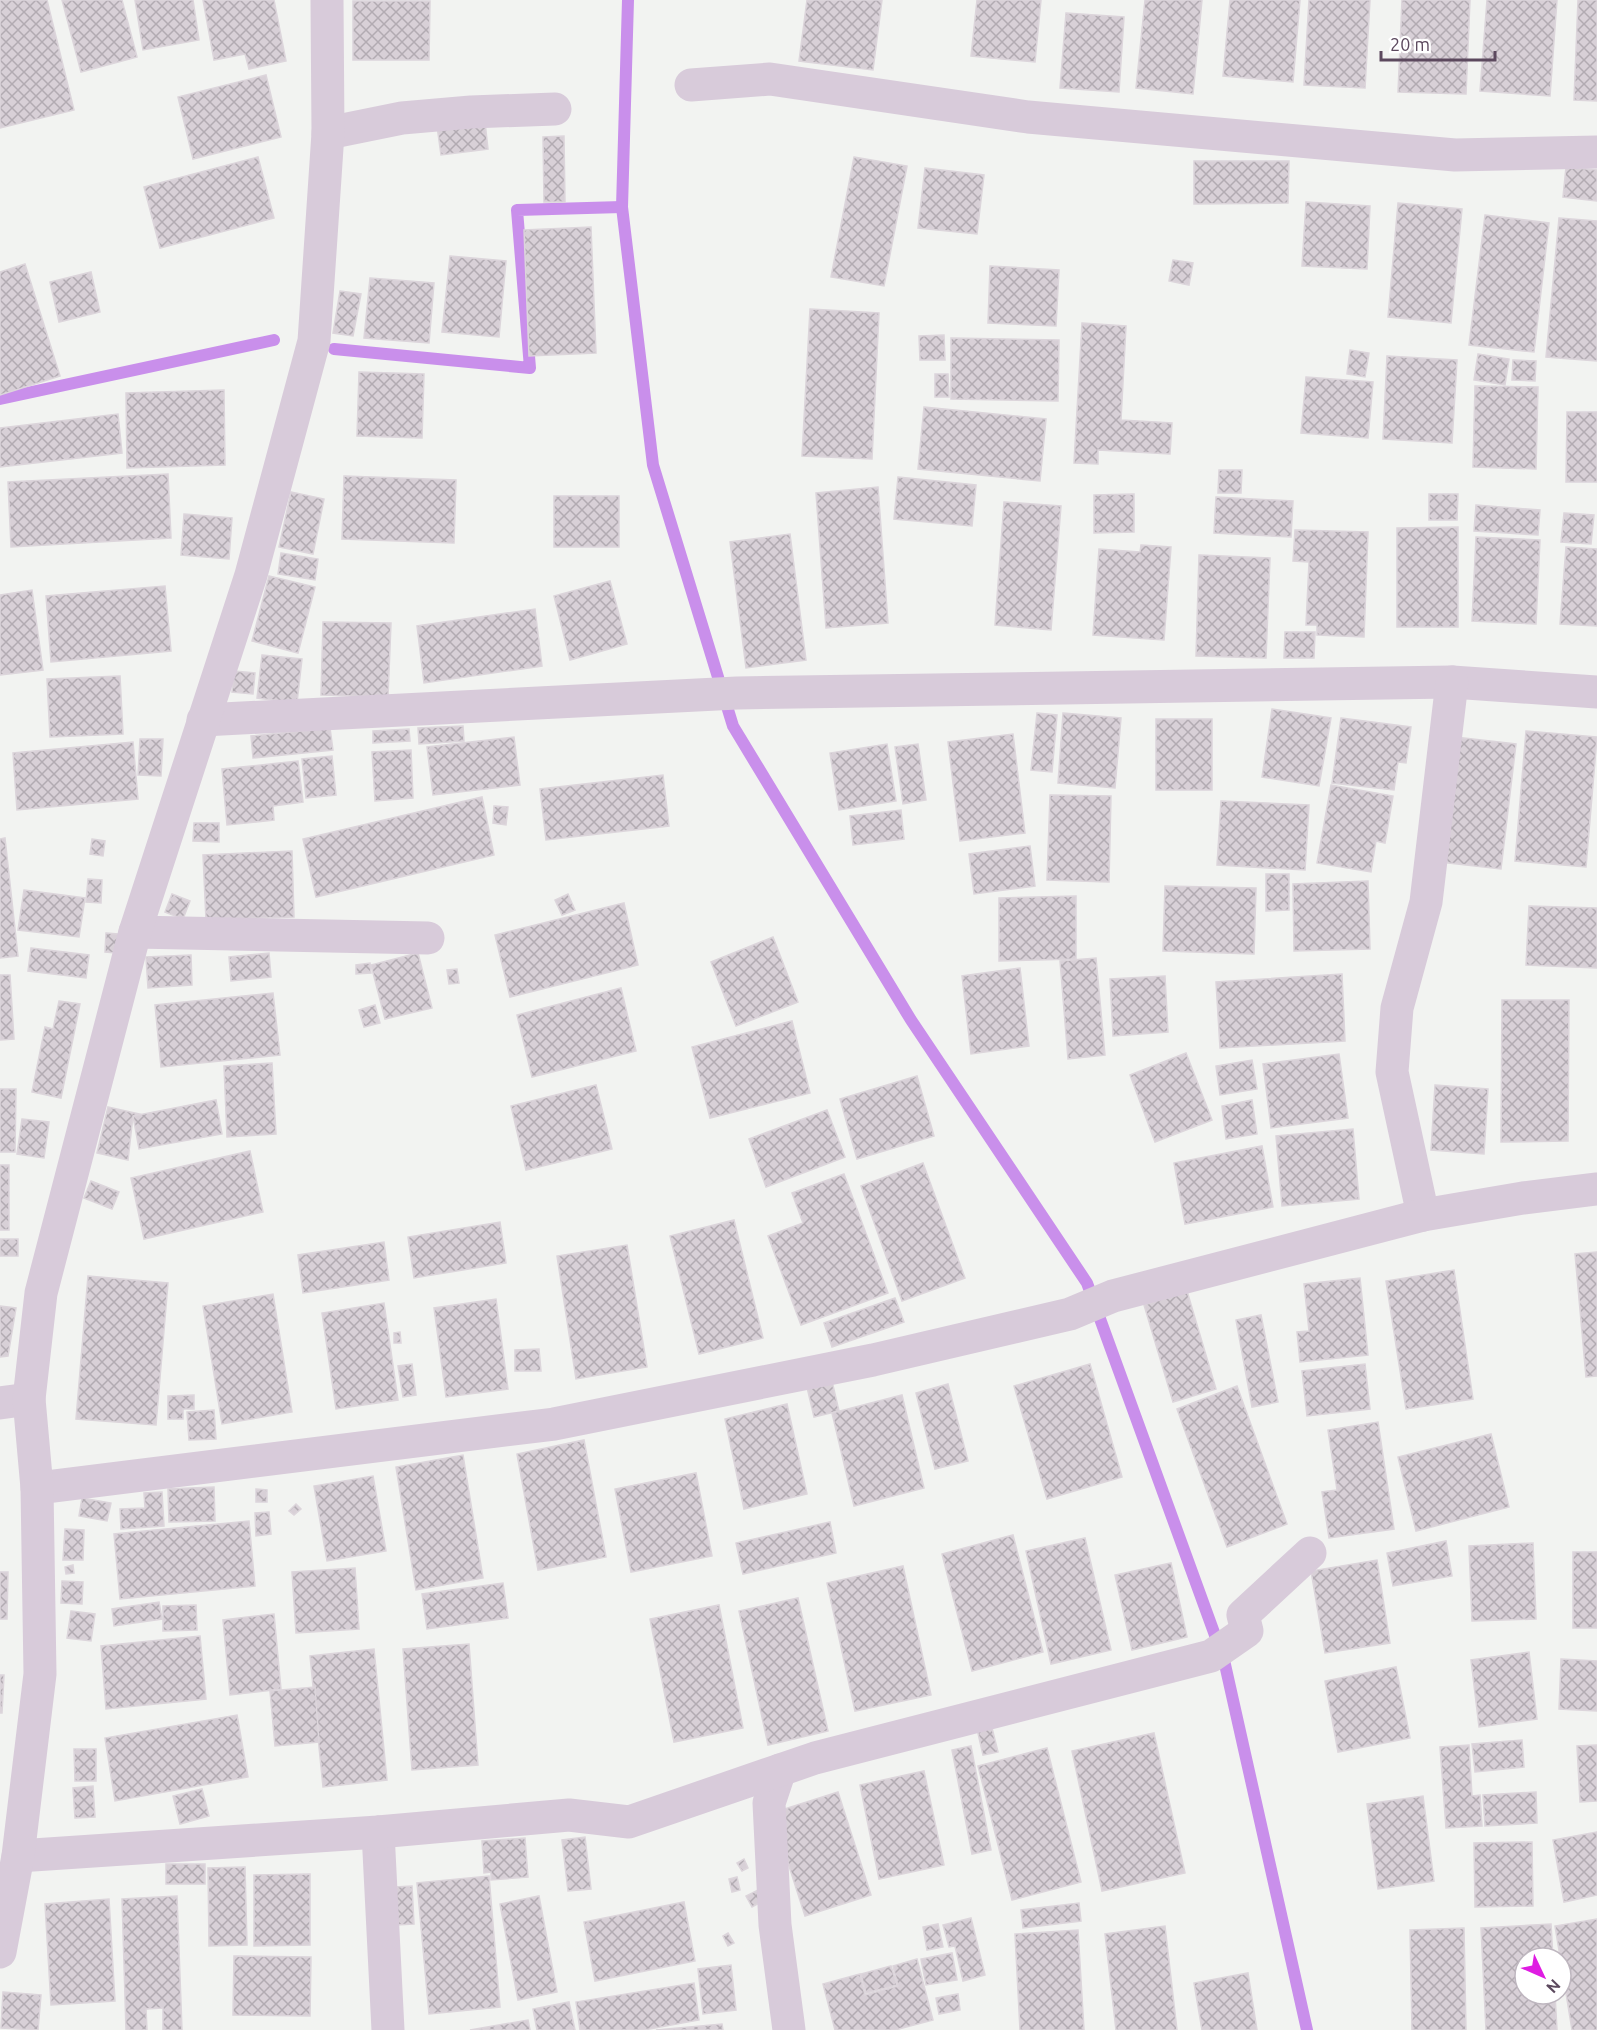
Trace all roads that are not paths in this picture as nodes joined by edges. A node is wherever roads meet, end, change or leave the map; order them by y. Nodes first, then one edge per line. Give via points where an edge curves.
1 (327, 0) edge
2 (691, 85) dead end
3 (555, 109) dead end
4 (328, 133) junction
5 (1597, 152) edge
6 (1452, 682) junction
7 (1597, 692) edge
8 (203, 720) junction
9 (135, 932) junction
10 (428, 938) dead end
11 (1597, 1189) edge
12 (1423, 1215) junction
13 (15, 1401) edge
14 (37, 1488) junction
15 (1310, 1553) dead end
16 (780, 1770) junction
17 (378, 1832) junction
18 (18, 1856) junction
19 (0, 1952) edge
20 (388, 2030) edge
21 (789, 2030) edge

1 - 4 street
2 - 5 street via 770,79 1028,117 1455,155
3 - 4 street via 425,116
4 - 8 street via 314,341 251,575
6 - 7 street
6 - 8 street via 722,694
6 - 12 street via 1426,902 1397,1008 1392,1072
8 - 9 street
9 - 10 street
9 - 13 street
11 - 12 street
12 - 14 street via 1113,1296 1070,1314 873,1360 554,1424
13 - 14 street
14 - 18 street via 40,1674
15 - 16 street via 1244,1615 1247,1631 1211,1656
16 - 17 street via 629,1822 569,1815
16 - 21 street via 770,1803 775,1925
17 - 18 street
17 - 20 street
18 - 19 street

